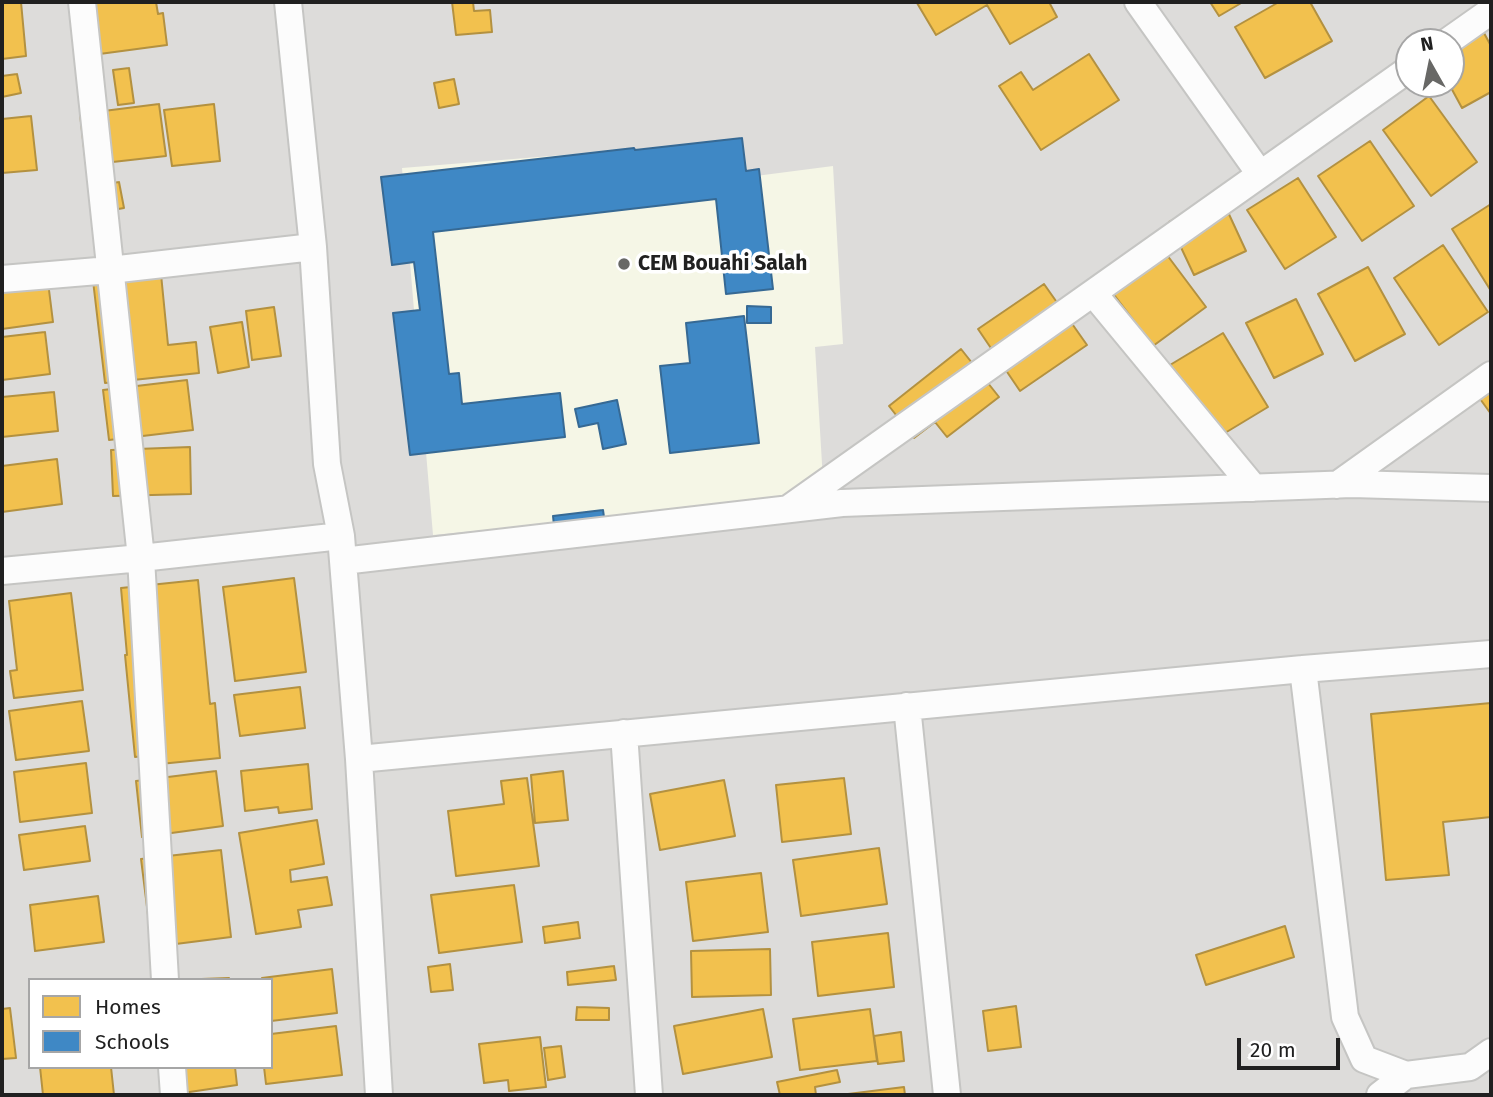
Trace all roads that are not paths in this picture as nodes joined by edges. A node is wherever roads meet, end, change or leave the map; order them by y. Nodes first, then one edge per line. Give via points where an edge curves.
1 (82, 2) edge
2 (288, 2) edge
3 (1138, 2) edge
4 (1491, 11) edge
5 (1465, 29) edge
6 (1395, 79) edge
7 (1259, 174) junction
8 (313, 247) junction
9 (110, 270) junction
10 (2, 279) edge
11 (1093, 293) junction
12 (1491, 375) edge
13 (1337, 485) junction
14 (1254, 488) junction
15 (1491, 488) edge
16 (787, 510) junction
17 (342, 549) junction
18 (141, 558) junction
19 (2, 571) edge
20 (1491, 654) edge
21 (1303, 669) junction
22 (907, 706) junction
23 (624, 733) junction
24 (359, 759) junction
25 (165, 978) edge
26 (1491, 1052) edge
27 (172, 1069) edge
28 (1406, 1075) junction
29 (174, 1095) edge
30 (379, 1095) edge
31 (649, 1095) edge
32 (947, 1095) edge
33 (1380, 1095) edge

1 - 9 street
2 - 8 street
3 - 7 street
4 - 5 street
6 - 7 street
7 - 11 street
8 - 9 street
8 - 17 street via 327,464
9 - 10 street
9 - 18 street
11 - 14 street
11 - 16 street
12 - 13 street
13 - 14 street
13 - 15 street
14 - 16 street via 842,503
16 - 17 street
17 - 18 street
17 - 24 street
18 - 19 street
18 - 25 street
20 - 21 street
21 - 22 street
21 - 28 street via 1345,1017 1364,1059
22 - 23 street
22 - 32 street
23 - 24 street
23 - 31 street
24 - 30 street
26 - 28 street via 1470,1067
27 - 29 street
28 - 33 street

